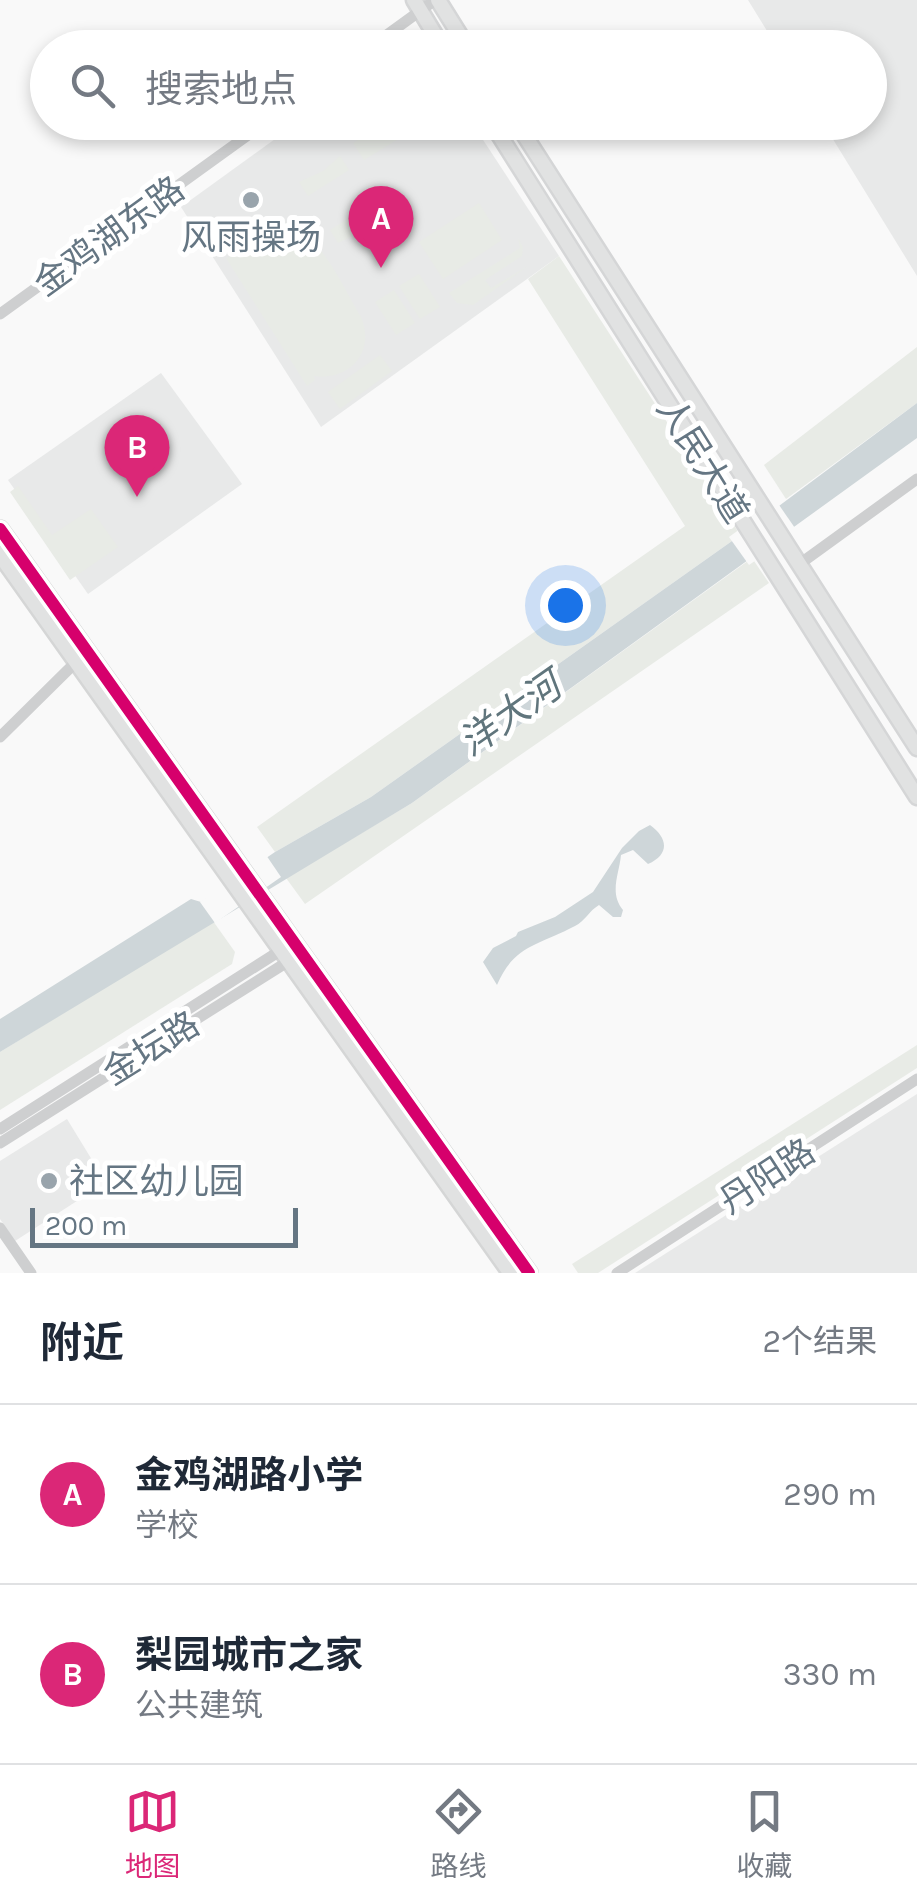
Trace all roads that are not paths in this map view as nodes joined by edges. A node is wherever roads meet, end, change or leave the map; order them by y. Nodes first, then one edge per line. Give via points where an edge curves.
1 (436, 0) edge
2 (417, 5) edge
3 (389, 30) edge
4 (433, 30) edge
5 (456, 30) edge
6 (241, 140) edge
7 (501, 140) edge
8 (528, 140) edge
9 (0, 314) edge
10 (917, 479) edge
11 (0, 529) edge
12 (0, 554) edge
13 (800, 563) junction
14 (82, 656) junction
15 (0, 737) edge
16 (917, 748) edge
17 (917, 797) edge
18 (292, 952) junction
19 (917, 1079) edge
20 (0, 1129) edge
21 (0, 1144) edge
22 (0, 1228) edge
23 (31, 1273) edge
24 (511, 1273) edge
25 (529, 1273) edge
26 (617, 1273) edge

1 - 2 street
1 - 5 main road
2 - 3 street
2 - 4 main road
6 - 9 street, 金鸡湖东路
7 - 17 main road, 人民大道
8 - 13 main road, 人民大道
10 - 13 street
11 - 14 highway
12 - 14 highway
13 - 16 main road, 人民大道
14 - 15 street
14 - 18 highway
18 - 20 street, 金坛路
18 - 21 street, 金坛路
18 - 24 highway
18 - 25 highway
19 - 26 street, 丹阳路
22 - 23 street

